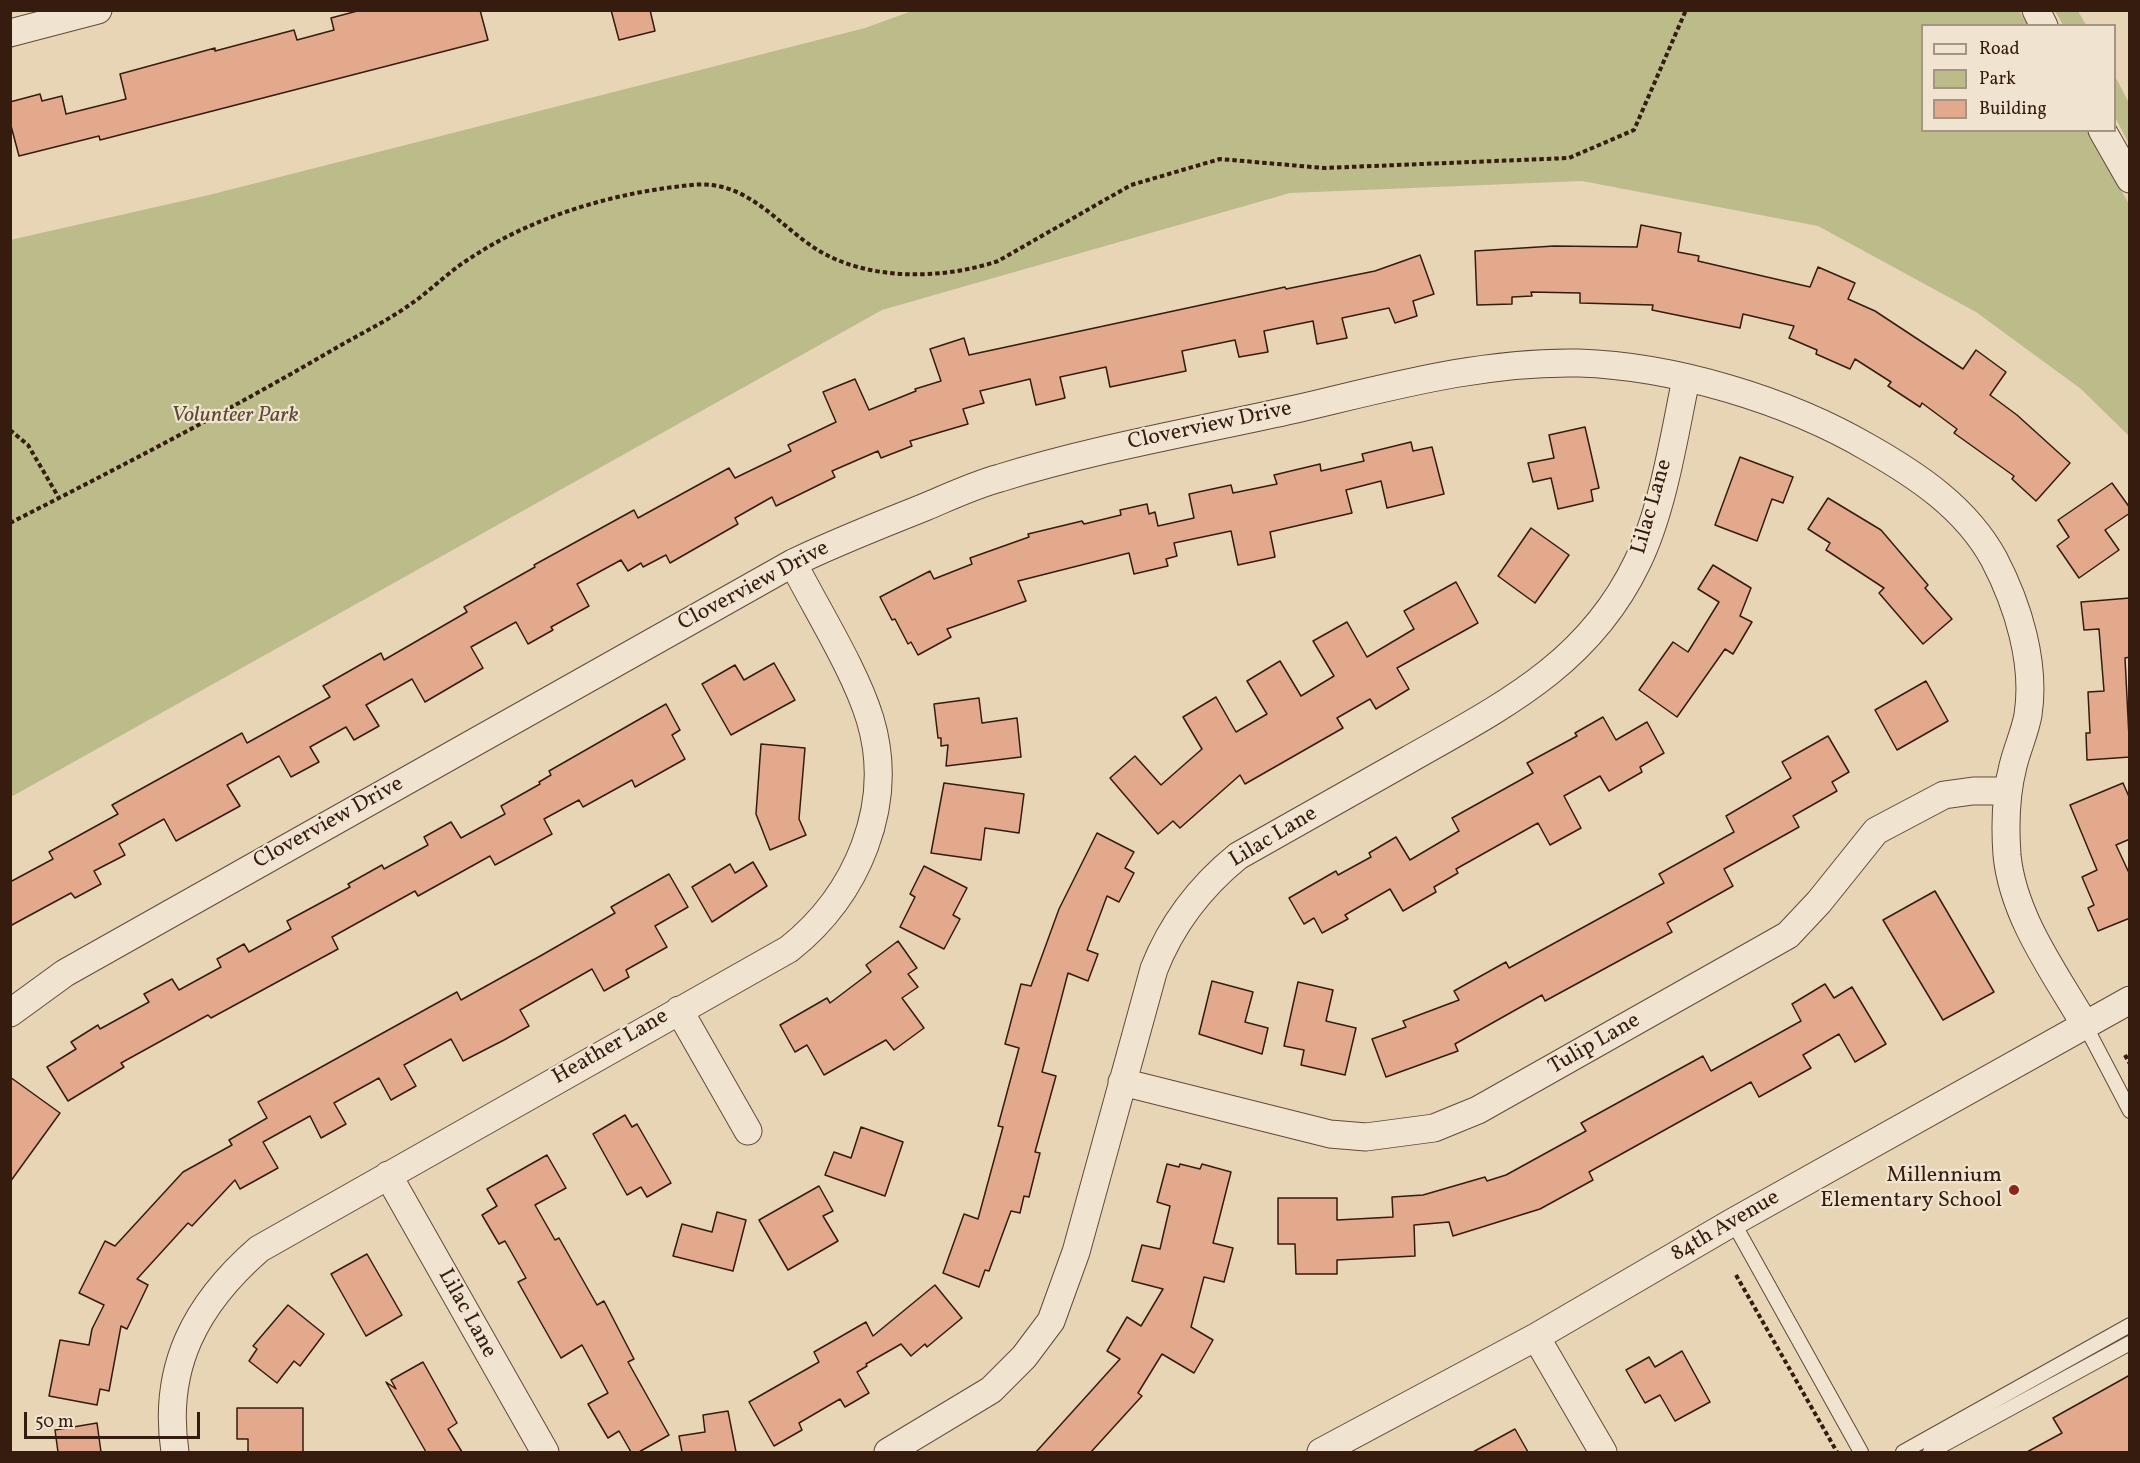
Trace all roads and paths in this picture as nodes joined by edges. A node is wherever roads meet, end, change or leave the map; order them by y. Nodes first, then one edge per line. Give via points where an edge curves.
1 (98, 10) edge
2 (1686, 10) edge
3 (2036, 10) edge
4 (22, 24) edge
5 (2043, 24) edge
6 (2103, 132) edge
7 (2130, 179) edge
8 (1686, 379) junction
9 (10, 430) edge
10 (59, 498) junction
11 (10, 523) edge
12 (793, 563) junction
13 (2008, 791) junction
14 (2130, 1000) edge
15 (679, 1010) junction
16 (10, 1012) edge
17 (2085, 1025) junction
18 (2125, 1055) dead end
19 (2130, 1064) edge
20 (1122, 1082) junction
21 (2130, 1111) edge
22 (748, 1131) dead end
23 (388, 1175) junction
24 (1733, 1222) junction
25 (1736, 1275) dead end
26 (2130, 1325) edge
27 (1536, 1337) junction
28 (2130, 1343) edge
29 (175, 1452) edge
30 (544, 1452) edge
31 (888, 1452) edge
32 (1321, 1452) edge
33 (1603, 1452) edge
34 (1838, 1452) edge
35 (1861, 1452) edge
36 (1903, 1452) edge
37 (1930, 1452) edge

1 - 4 street
2 - 10 path via 1634,130 1569,158 1324,168 1220,159 1131,184 998,261 975,268 921,274 844,262 817,249 744,195 717,185 660,188 580,209 523,230 469,259 407,307
3 - 5 street
6 - 7 street
8 - 12 street, Cloverview Drive via 1582,363 1520,365 1432,376 1082,455 996,479
8 - 13 street, Cloverview Drive via 1765,399 1856,440 1918,477 1975,531 2010,592 2021,622 2028,671 2028,714
8 - 20 street, Lilac Lane via 1650,533 1625,584 1596,625 1564,660 1528,690 1238,856 1213,879 1188,906 1164,943
9 - 10 path via 28,445
10 - 11 path
12 - 15 street, Heather Lane via 870,719 878,777 868,836 846,887 807,934 780,954
12 - 16 street, Cloverview Drive via 65,973
13 - 17 street, Cloverview Drive via 2007,857 2018,900 2032,934
13 - 20 street, Tulip Lane via 1944,795 1876,831 1788,935 1494,1101 1434,1128 1366,1137 1330,1134
14 - 17 street, 84th Avenue
15 - 22 street
15 - 23 street, Heather Lane
17 - 21 lane
17 - 24 street, 84th Avenue
18 - 19 path
20 - 31 street, Lilac Lane via 1073,1262 1051,1321 1024,1357 991,1390
23 - 29 street, Heather Lane via 260,1249 218,1289 191,1330 181,1356 171,1428
23 - 30 street, Lilac Lane
24 - 27 street, 84th Avenue
24 - 35 lane
25 - 34 path
26 - 36 lane
27 - 32 street, 84th Avenue
27 - 33 street
28 - 37 lane

